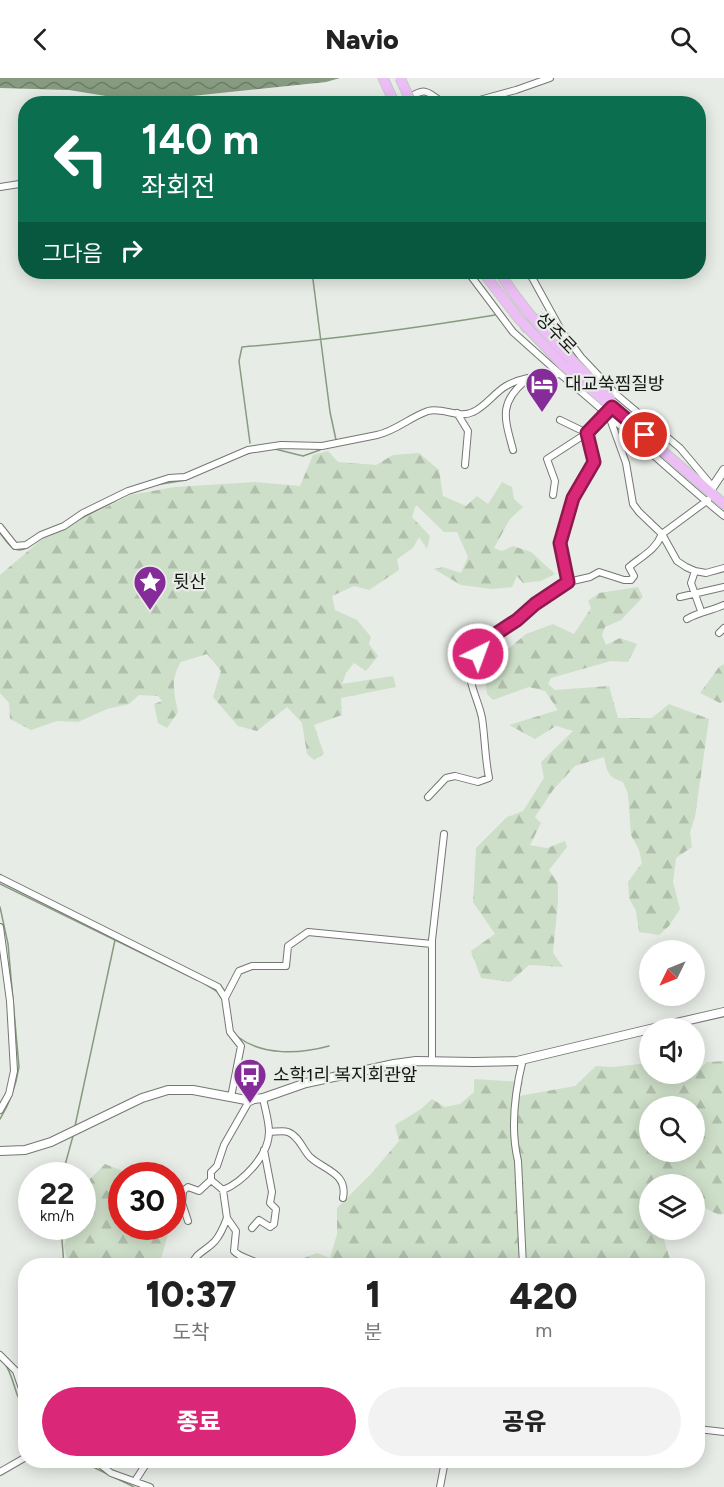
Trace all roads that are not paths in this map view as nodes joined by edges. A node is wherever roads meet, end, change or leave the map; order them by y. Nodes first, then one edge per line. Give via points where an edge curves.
1 (383, 78) edge
2 (400, 78) edge
3 (550, 78) edge
4 (393, 96) edge
5 (408, 96) edge
6 (412, 96) edge
7 (435, 96) edge
8 (494, 96) edge
9 (18, 184) edge
10 (0, 187) edge
11 (474, 279) edge
12 (488, 279) edge
13 (504, 279) edge
14 (532, 279) edge
15 (560, 374) junction
16 (528, 378) junction
17 (610, 410) junction
18 (457, 413) junction
19 (560, 420) dead end
20 (587, 433) junction
21 (513, 450) dead end
22 (465, 465) dead end
23 (724, 470) edge
24 (711, 489) junction
25 (553, 495) dead end
26 (724, 496) edge
27 (708, 502) junction
28 (724, 504) edge
29 (724, 516) edge
30 (0, 527) edge
31 (662, 534) junction
32 (724, 568) edge
33 (695, 571) junction
34 (568, 582) junction
35 (724, 586) edge
36 (694, 595) junction
37 (680, 597) dead end
38 (724, 605) edge
39 (701, 611) junction
40 (687, 619) dead end
41 (724, 628) edge
42 (719, 633) dead end
43 (428, 797) dead end
44 (444, 834) dead end
45 (0, 878) edge
46 (0, 927) edge
47 (432, 944) junction
48 (225, 998) junction
49 (724, 1012) edge
50 (698, 1018) edge
51 (639, 1032) edge
52 (523, 1059) junction
53 (432, 1060) junction
54 (231, 1097) junction
55 (263, 1098) junction
56 (254, 1100) junction
57 (0, 1110) edge
58 (269, 1132) junction
59 (264, 1150) junction
60 (0, 1152) edge
61 (211, 1180) junction
62 (223, 1190) junction
63 (343, 1198) dead end
64 (227, 1218) junction
65 (188, 1221) dead end
66 (252, 1228) dead end
67 (195, 1258) edge
68 (249, 1258) edge
69 (523, 1258) edge
70 (0, 1355) edge
71 (18, 1377) edge
72 (705, 1430) edge
73 (724, 1432) edge
74 (18, 1462) edge
75 (105, 1468) edge
76 (143, 1468) edge
77 (444, 1468) edge
78 (0, 1472) edge
79 (135, 1481) junction
80 (150, 1487) edge
81 (440, 1487) edge

1 - 4 highway
2 - 5 highway, bridge
3 - 8 street
6 - 7 street via 423,90
9 - 10 street
11 - 15 street via 519,334
12 - 17 highway, 성주로 via 519,319
13 - 24 highway, 성주로 via 570,360
14 - 24 street via 546,311 588,365 630,407 680,448
15 - 16 street
15 - 17 street
16 - 18 street via 507,386 474,411
16 - 21 street via 507,400 504,416
17 - 20 street
17 - 24 highway, 성주로
17 - 27 street via 655,458
17 - 31 street via 633,504
18 - 22 street via 468,431
18 - 30 street via 429,411 385,433 322,446 281,445 249,450 185,477 128,491 21,547 15,546
19 - 20 street
20 - 25 street via 547,459 555,481
20 - 34 street via 594,462 573,498 560,543
23 - 24 street
24 - 26 highway, 성주로
24 - 27 street
24 - 28 highway, 성주로
27 - 29 street
27 - 31 street
31 - 33 street via 677,561
31 - 34 street via 648,553 628,567 634,576 631,580 599,572
32 - 33 street via 706,573
33 - 36 street via 691,584
34 - 43 street via 491,637 469,666 481,716 489,778 478,782 455,776 446,778
35 - 36 street
36 - 37 street
36 - 39 street
38 - 39 street
39 - 40 street
41 - 42 street
44 - 47 street
45 - 48 street via 218,987
46 - 57 street via 14,1071 9,1094
47 - 48 street via 308,932 288,946 286,966 252,966 239,971
47 - 53 street
48 - 54 street via 230,1032 241,1046
49 - 50 street
51 - 52 street
52 - 53 street
52 - 69 street via 515,1103
53 - 55 street via 306,1083
54 - 56 street
54 - 60 street via 168,1090 142,1098 51,1142
55 - 56 street
55 - 58 street
56 - 61 street via 248,1103 224,1145
58 - 59 street
58 - 63 street via 286,1131 293,1135 311,1157 334,1171 343,1186
59 - 62 street via 239,1181
59 - 66 street via 272,1192 270,1203 276,1209 274,1224 270,1227 259,1220
61 - 62 street
61 - 65 street via 198,1191 188,1187 183,1191
62 - 64 street
64 - 67 street via 213,1243
64 - 68 street via 236,1231 234,1251
70 - 71 street
72 - 73 street
74 - 78 street
75 - 79 street
76 - 79 street
77 - 81 street
79 - 80 street

